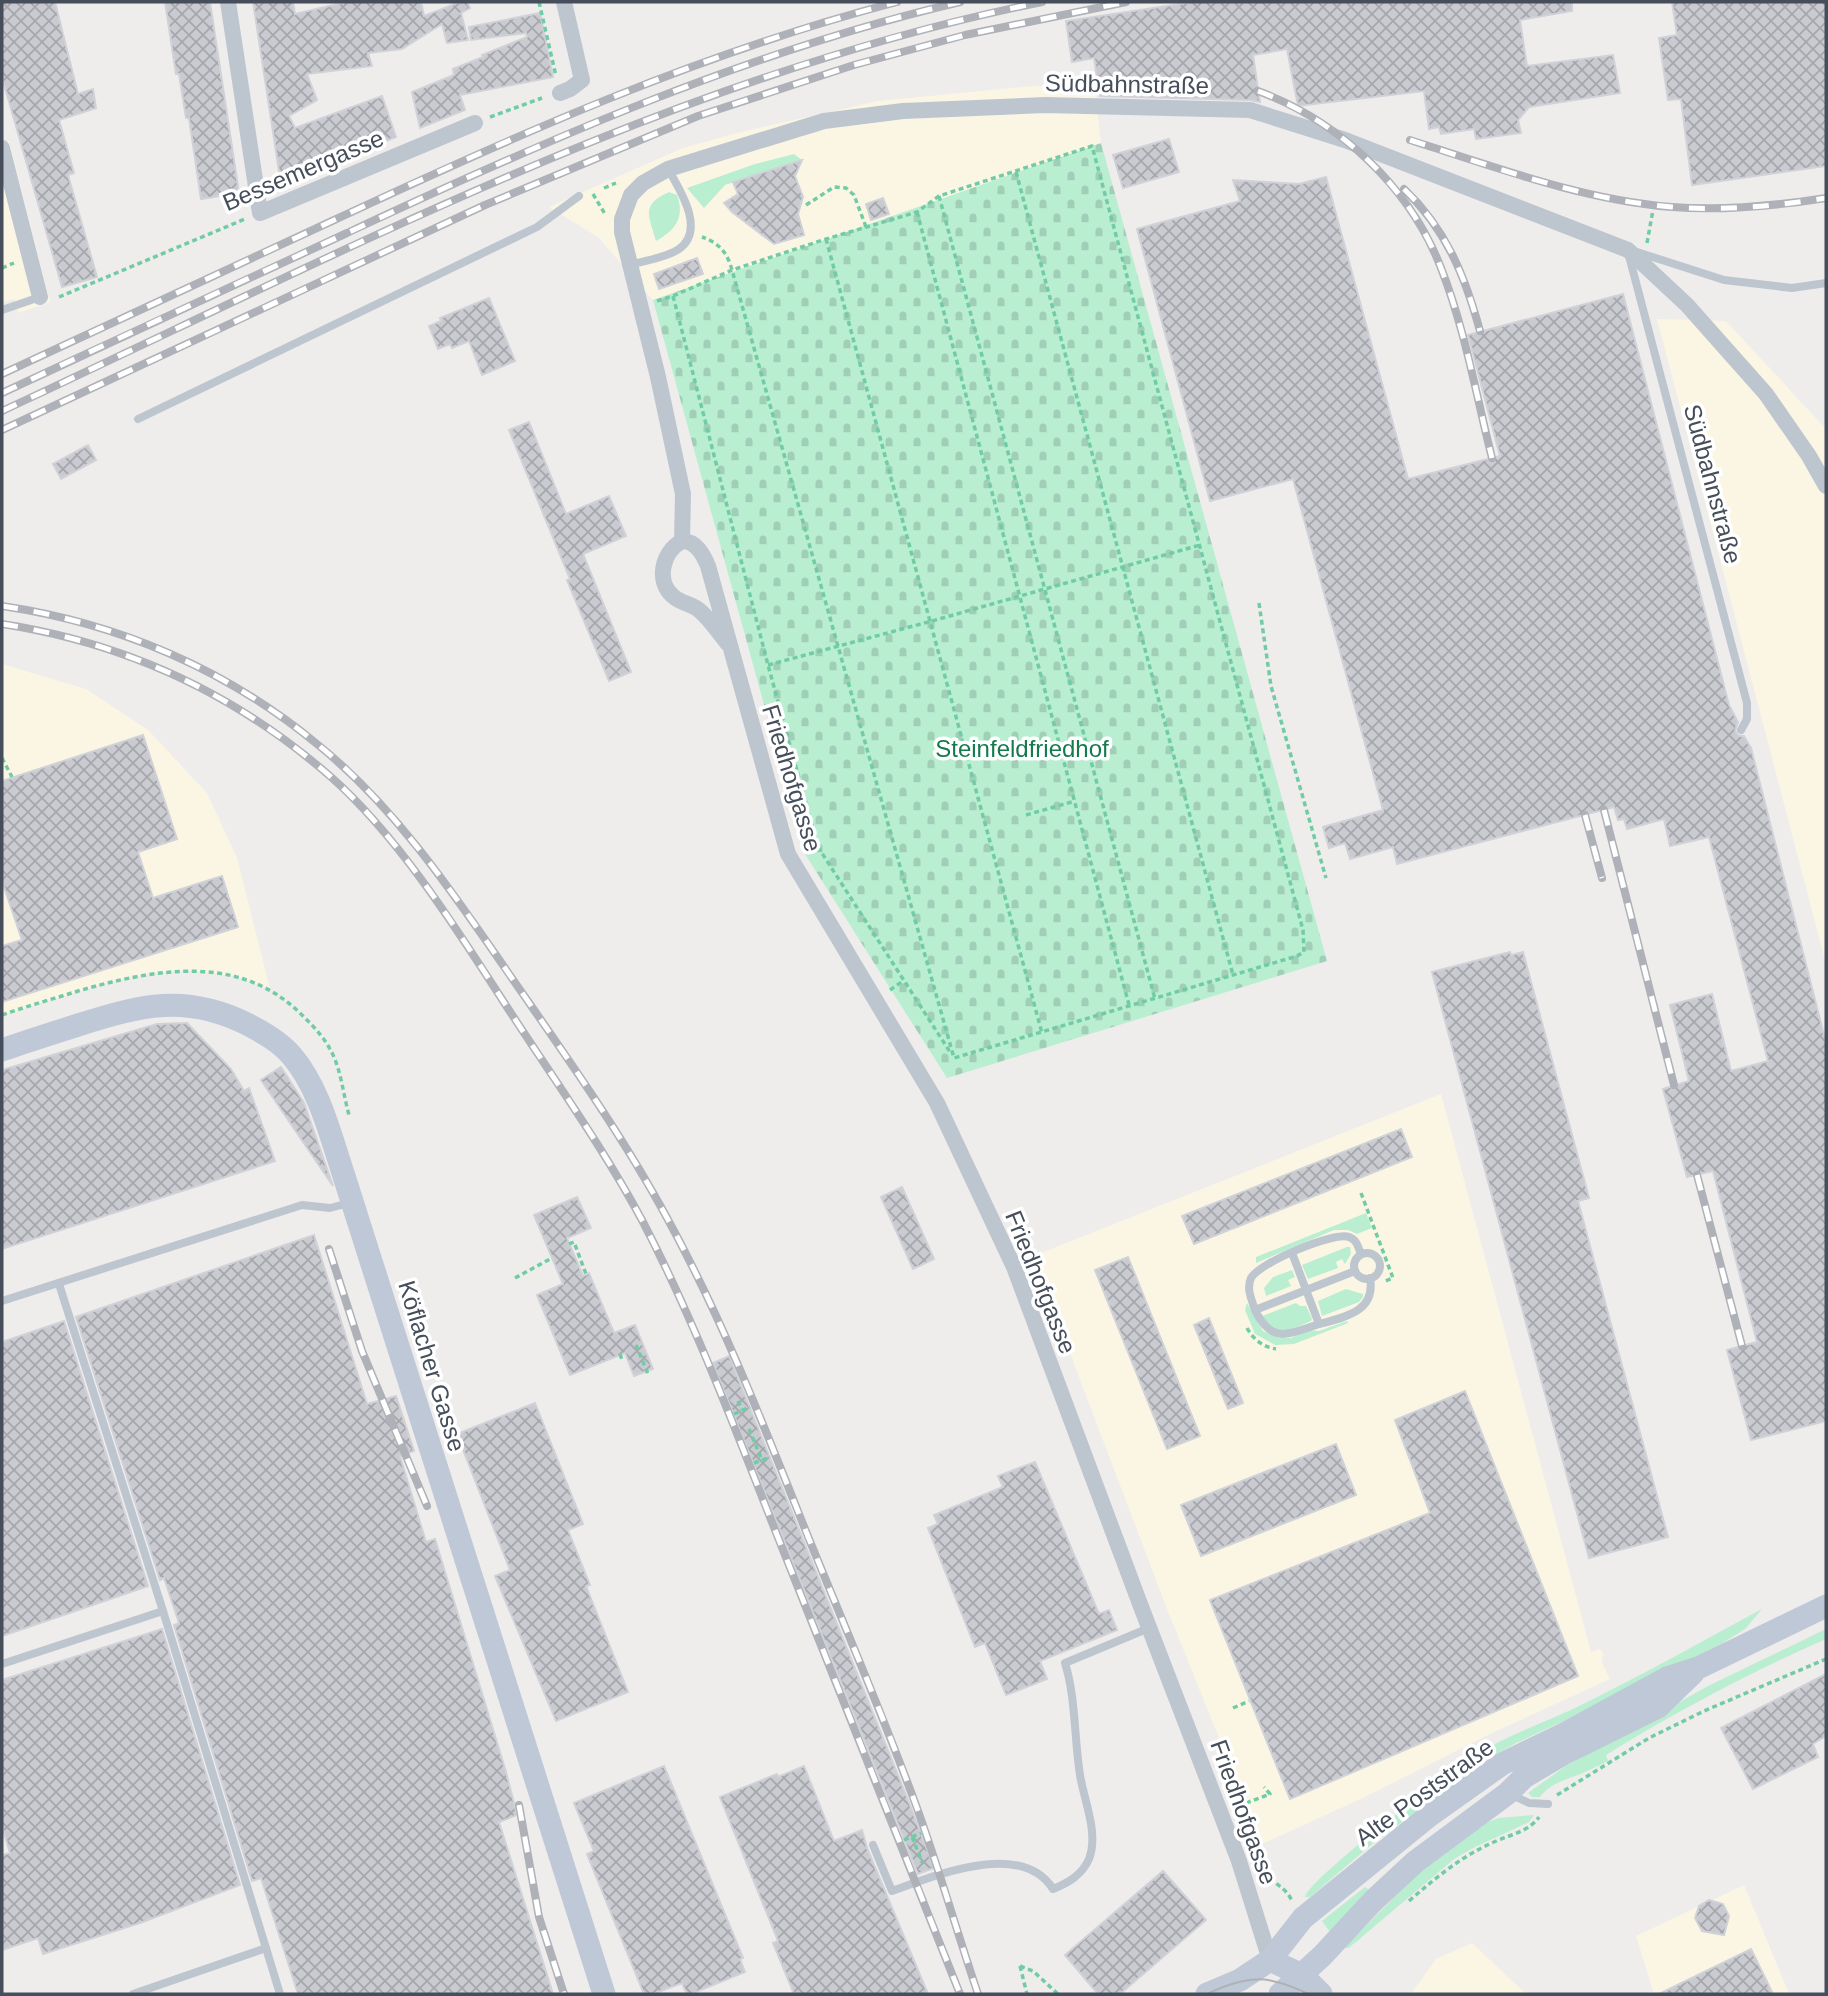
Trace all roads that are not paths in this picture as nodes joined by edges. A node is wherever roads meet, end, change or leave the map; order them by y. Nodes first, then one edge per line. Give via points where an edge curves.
1 (228, 2) edge
2 (564, 2) edge
3 (560, 93) road end
4 (475, 123) road end
5 (3, 154) edge
6 (668, 169) junction
7 (579, 196) road end
8 (1628, 250) junction
9 (631, 265) junction
10 (1826, 284) edge
11 (40, 298) joint
12 (2, 310) edge
13 (138, 419) dead end
14 (1826, 486) edge
15 (682, 541) junction
16 (728, 644) junction
17 (1741, 730) dead end
18 (4, 1046) edge
19 (352, 1202) junction
20 (1292, 1253) junction
21 (1361, 1254) junction
22 (1355, 1270) junction
23 (1370, 1278) junction
24 (59, 1284) junction
25 (1307, 1290) junction
26 (2, 1301) edge
27 (1255, 1310) junction
28 (1319, 1324) junction
29 (1826, 1606) edge
30 (163, 1611) junction
31 (1149, 1628) junction
32 (2, 1664) edge
33 (1698, 1668) junction
34 (1508, 1793) junction
35 (1548, 1804) road end
36 (873, 1846) dead end
37 (266, 1948) junction
38 (1270, 1959) junction
39 (1302, 1975) junction
40 (133, 1994) edge
41 (280, 1994) edge
42 (604, 1994) edge
43 (1207, 1994) edge
44 (1281, 1994) edge
45 (1321, 1994) edge

1 - 4 street, Bessemergasse via 260,213
2 - 3 street via 582,80
5 - 11 street
6 - 8 street, Südbahnstraße via 824,121 903,111 1045,105 1250,110 1345,140
6 - 9 street, Südbahnstraße via 643,183 625,208 622,232
6 - 9 lane via 688,209 690,233 677,251
7 - 13 lane via 537,227
8 - 10 lane, Südbahnstraße via 1724,280 1792,288
8 - 14 street, Südbahnstraße via 1687,305 1766,394
8 - 17 lane, Südbahnstraße via 1747,703
9 - 15 street via 684,494
11 - 12 lane
15 - 16 street, Friedhofgasse via 702,553
15 - 16 street, Friedhofgasse via 665,559 667,590 698,608
16 - 31 street, Friedhofgasse via 788,854 937,1103 1008,1254
18 - 19 main road, Köflacher Gasse via 130,1008 168,1005 226,1013 274,1039 292,1056 318,1101
19 - 24 lane via 330,1208 302,1205
19 - 42 main road, Köflacher Gasse
20 - 21 lane via 1341,1236 1354,1240
20 - 25 lane
20 - 27 lane via 1258,1270 1251,1279 1249,1291
21 - 22 lane
21 - 23 lane via 1372,1254 1383,1262
22 - 23 lane
22 - 25 lane
23 - 28 lane via 1367,1304
24 - 26 lane
24 - 30 lane
25 - 27 lane
25 - 28 lane
27 - 28 lane via 1274,1334
29 - 33 main road, Alte Poststraße
30 - 32 lane
30 - 37 lane
31 - 36 lane via 1065,1663 1092,1844 1085,1866 1071,1881 1053,1889 1040,1874 996,1864 957,1869 892,1891
31 - 38 street, Friedhofgasse via 1240,1861
33 - 34 main road, Alte Poststraße via 1658,1707 1563,1754 1524,1777
33 - 38 main road, Alte Poststraße via 1667,1678 1467,1787 1303,1918
34 - 35 lane via 1529,1803
34 - 39 main road, Alte Poststraße via 1415,1862
37 - 40 lane
37 - 41 lane
38 - 39 main road
38 - 43 main road, Alte Poststraße via 1240,1980
38 - 44 main road
39 - 44 main road, Alte Poststraße
39 - 45 main road

